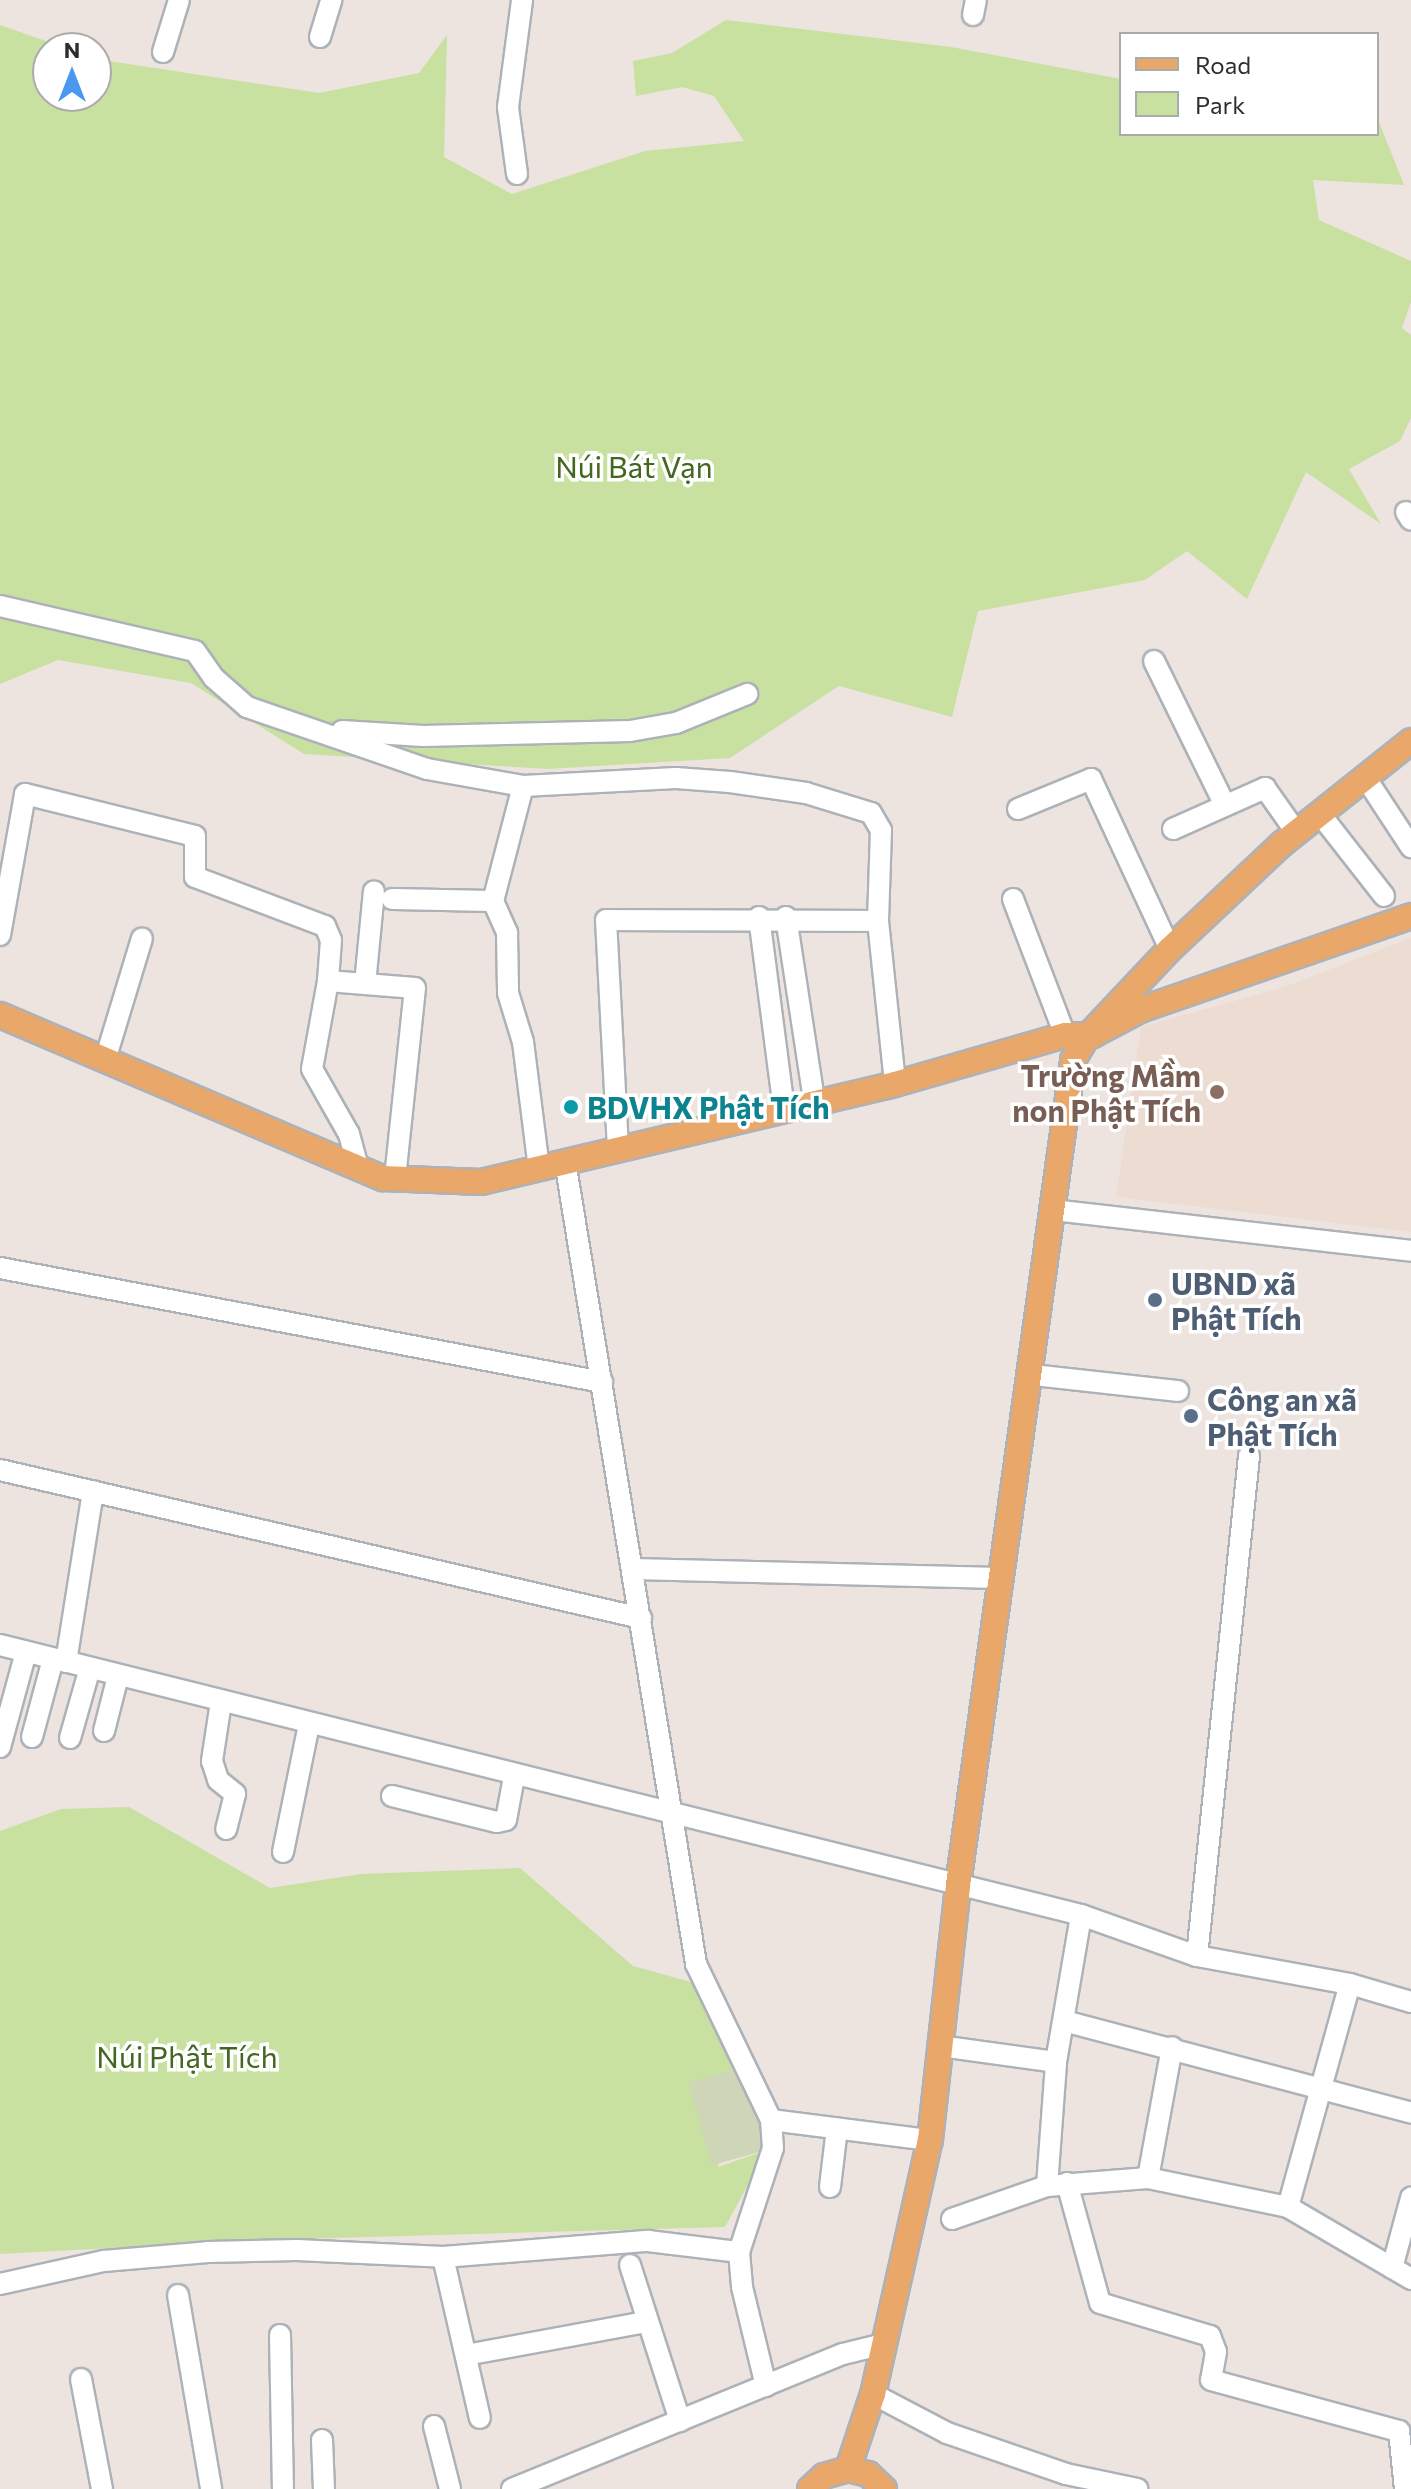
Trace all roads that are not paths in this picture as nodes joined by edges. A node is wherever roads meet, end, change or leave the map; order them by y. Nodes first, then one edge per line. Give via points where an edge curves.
1 (179, 0) edge
2 (331, 0) edge
3 (522, 0) edge
4 (320, 37) dead end
5 (163, 52) dead end
6 (517, 174) dead end
7 (0, 606) edge
8 (1154, 661) dead end
9 (747, 694) dead end
10 (330, 731) junction
11 (1411, 741) edge
12 (1365, 777) junction
13 (523, 786) junction
14 (1224, 803) junction
15 (1018, 809) dead end
16 (1320, 814) junction
17 (1173, 829) dead end
18 (1296, 832) junction
19 (1411, 847) edge
20 (1384, 896) dead end
21 (1013, 899) dead end
22 (493, 901) junction
23 (1411, 916) edge
24 (759, 917) junction
25 (786, 917) junction
26 (878, 921) junction
27 (0, 935) edge
28 (142, 938) dead end
29 (1170, 949) junction
30 (328, 981) junction
31 (365, 984) junction
32 (0, 1015) edge
33 (1076, 1036) junction
34 (105, 1060) junction
35 (895, 1084) junction
36 (814, 1101) junction
37 (784, 1110) junction
38 (618, 1149) junction
39 (565, 1161) junction
40 (358, 1167) junction
41 (539, 1168) junction
42 (395, 1179) junction
43 (1053, 1210) junction
44 (1411, 1251) edge
45 (0, 1268) edge
46 (1033, 1375) junction
47 (602, 1382) junction
48 (1178, 1391) dead end
49 (1249, 1456) dead end
50 (0, 1470) edge
51 (93, 1491) junction
52 (633, 1569) junction
53 (999, 1578) junction
54 (641, 1618) junction
55 (0, 1645) edge
56 (26, 1652) junction
57 (59, 1660) junction
58 (90, 1668) junction
59 (118, 1676) junction
60 (221, 1702) junction
61 (309, 1724) junction
62 (104, 1731) dead end
63 (32, 1737) dead end
64 (70, 1738) dead end
65 (0, 1747) edge
66 (514, 1777) junction
67 (392, 1796) dead end
68 (674, 1818) junction
69 (226, 1829) dead end
70 (283, 1852) dead end
71 (958, 1885) junction
72 (1081, 1915) junction
73 (1197, 1956) junction
74 (1350, 1984) junction
75 (1411, 2002) edge
76 (1064, 2021) junction
77 (940, 2046) junction
78 (1172, 2047) junction
79 (1056, 2062) junction
80 (1323, 2089) junction
81 (1411, 2113) edge
82 (771, 2120) junction
83 (837, 2128) junction
84 (930, 2140) junction
85 (1148, 2178) junction
86 (1057, 2185) junction
87 (830, 2187) dead end
88 (1410, 2203) edge
89 (1288, 2207) junction
90 (952, 2219) dead end
91 (739, 2252) junction
92 (443, 2257) junction
93 (630, 2265) dead end
94 (1392, 2268) junction
95 (1411, 2279) edge
96 (0, 2284) edge
97 (178, 2295) dead end
98 (645, 2322) junction
99 (280, 2335) dead end
100 (884, 2344) junction
101 (466, 2355) junction
102 (81, 2379) dead end
103 (766, 2386) junction
104 (873, 2394) junction
105 (480, 2418) dead end
106 (680, 2421) junction
107 (434, 2426) dead end
108 (322, 2440) dead end
109 (848, 2469) junction
110 (887, 2487) edge
111 (102, 2489) edge
112 (211, 2489) edge
113 (283, 2489) edge
114 (324, 2489) edge
115 (450, 2489) edge
116 (512, 2489) edge
117 (810, 2489) edge
118 (1137, 2489) edge
119 (1405, 2489) edge

1 - 5 street
2 - 4 street
3 - 6 street via 508,107
7 - 10 street via 195,651 214,678 247,707
8 - 14 street
9 - 10 street via 676,723 630,731 423,736
10 - 13 street via 427,769
11 - 12 main road
12 - 16 main road
12 - 19 street
13 - 22 street
13 - 26 street via 676,778 730,782 806,793 871,813 881,830
14 - 17 street
14 - 18 street via 1265,788
15 - 29 street via 1091,779
16 - 18 main road
16 - 20 street
18 - 29 main road
21 - 33 street
22 - 31 street via 383,895
22 - 41 street via 507,933 508,993 523,1042
23 - 33 main road
24 - 25 street
24 - 37 street
24 - 38 street via 606,920
25 - 26 street
25 - 36 street
26 - 35 street
27 - 30 street via 25,794 195,836 195,877 325,926 331,940
28 - 34 street
29 - 33 main road
30 - 31 street
30 - 40 street via 312,1069 349,1134
31 - 42 street via 415,988
32 - 34 main road
33 - 35 main road
33 - 43 main road
34 - 40 main road
35 - 36 main road
36 - 37 main road
37 - 38 main road
38 - 39 main road
39 - 41 main road
39 - 47 street
40 - 42 main road
41 - 42 main road via 481,1182
43 - 44 street
43 - 46 main road
45 - 47 street
46 - 48 street
46 - 53 main road
47 - 52 street
49 - 73 street
50 - 51 street
51 - 54 street
51 - 57 street
52 - 53 street
52 - 54 street
53 - 71 main road
54 - 68 street
55 - 56 street
56 - 57 street
56 - 65 street
57 - 58 street
57 - 63 street
58 - 59 street
58 - 64 street
59 - 60 street
59 - 62 street
60 - 61 street
60 - 69 street via 212,1761 218,1780 235,1794
61 - 66 street
61 - 70 street
66 - 67 street via 506,1820 497,1822
66 - 68 street
68 - 71 street
68 - 82 street via 696,1964
71 - 72 street
71 - 77 main road
72 - 73 street
72 - 76 street
73 - 74 street
74 - 75 street
74 - 80 street
76 - 78 street
76 - 79 street
77 - 79 street
77 - 84 main road
78 - 80 street
78 - 85 street
79 - 86 street
80 - 81 street
80 - 89 street
82 - 83 street
82 - 91 street via 773,2148
83 - 84 street
83 - 87 street
84 - 100 main road
85 - 86 street
85 - 89 street
86 - 90 street
86 - 119 street via 1100,2303 1210,2336 1216,2352 1211,2380 1399,2431
88 - 94 street
89 - 94 street
91 - 92 street via 648,2241
91 - 103 street
92 - 96 street via 208,2252 104,2261
92 - 101 street
93 - 98 street
94 - 95 street
97 - 112 street
98 - 101 street
98 - 106 street
99 - 113 street
100 - 103 street via 843,2354
100 - 104 main road
101 - 105 street
102 - 111 street
103 - 106 street
104 - 109 main road
104 - 118 street via 947,2433 1066,2474
106 - 116 street
107 - 115 street
108 - 114 street
109 - 110 main road
109 - 117 main road via 831,2472

